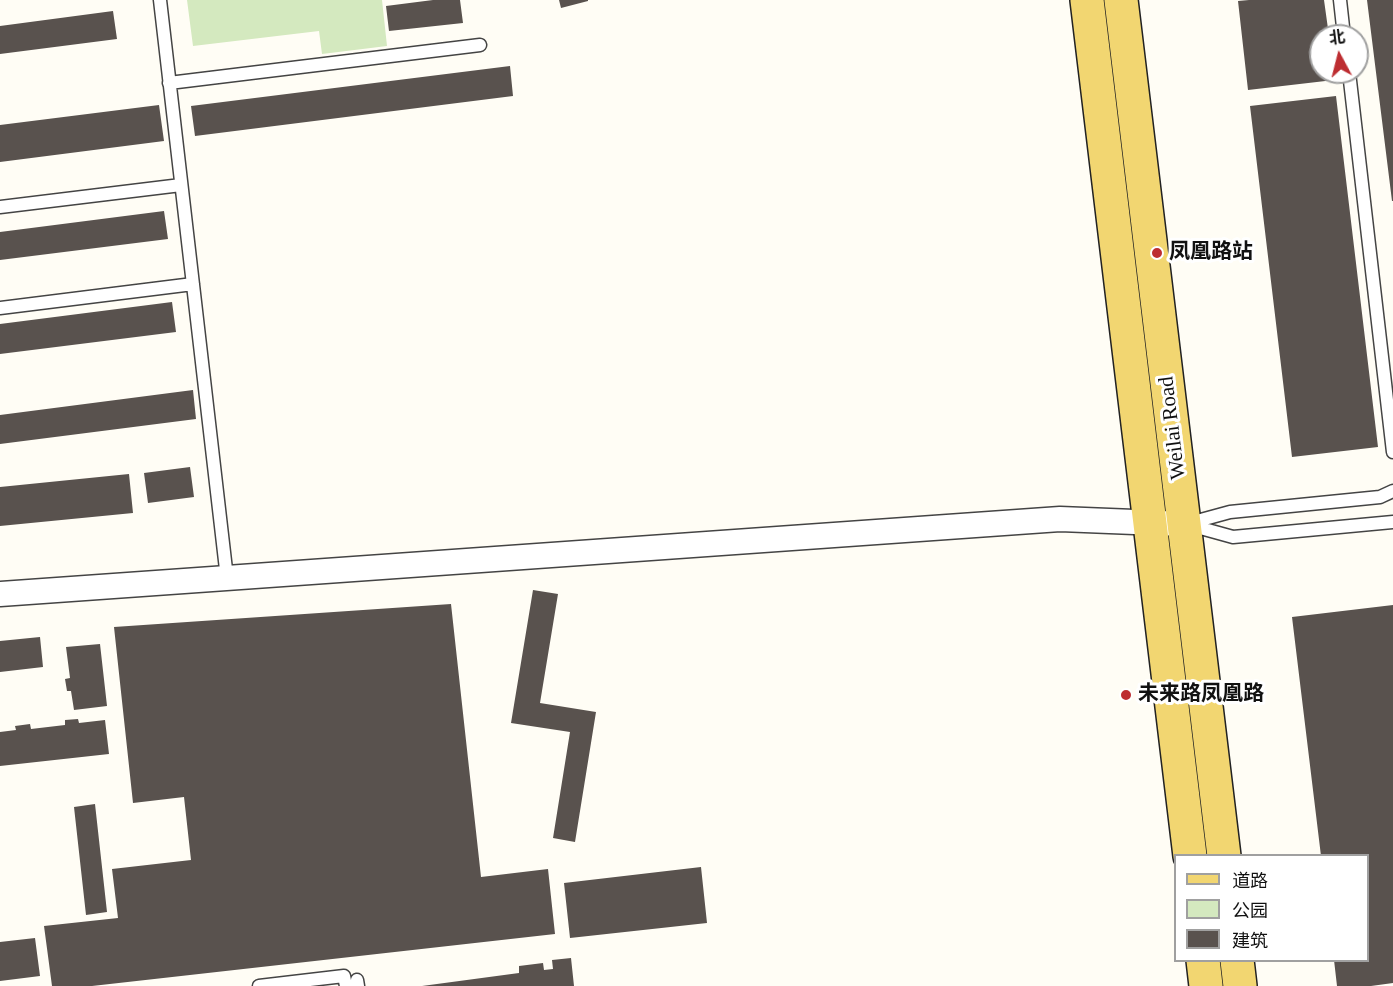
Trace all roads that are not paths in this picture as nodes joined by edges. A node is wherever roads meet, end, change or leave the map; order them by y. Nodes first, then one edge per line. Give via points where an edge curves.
1 (160, 0) edge
2 (1087, 0) edge
3 (1121, 0) edge
4 (1340, 0) edge
5 (1343, 24) edge
6 (480, 45) dead end
7 (170, 83) junction
8 (1350, 84) edge
9 (181, 185) junction
10 (0, 207) edge
11 (193, 284) junction
12 (0, 308) edge
13 (1393, 452) edge
14 (1393, 491) edge
15 (1150, 522) junction
16 (1393, 522) edge
17 (1184, 524) junction
18 (227, 578) junction
19 (0, 594) edge
20 (1190, 854) edge
21 (1224, 854) edge
22 (1203, 962) edge
23 (1237, 962) edge
24 (354, 984) edge
25 (259, 986) edge
26 (1206, 986) edge
27 (1240, 986) edge

1 - 7 lane
2 - 15 main road, Weilai Road
3 - 17 main road, Weilai Road
4 - 5 lane
6 - 7 lane
7 - 9 lane
8 - 13 lane
9 - 10 lane
9 - 11 lane
11 - 12 lane
11 - 18 lane
14 - 17 lane via 1380,497 1230,512
15 - 17 street
15 - 18 street via 1060,519
15 - 20 main road, Weilai Road
16 - 17 lane via 1233,537
17 - 21 main road, Weilai Road
18 - 19 street
22 - 26 main road
23 - 27 main road
24 - 25 lane via 344,976

